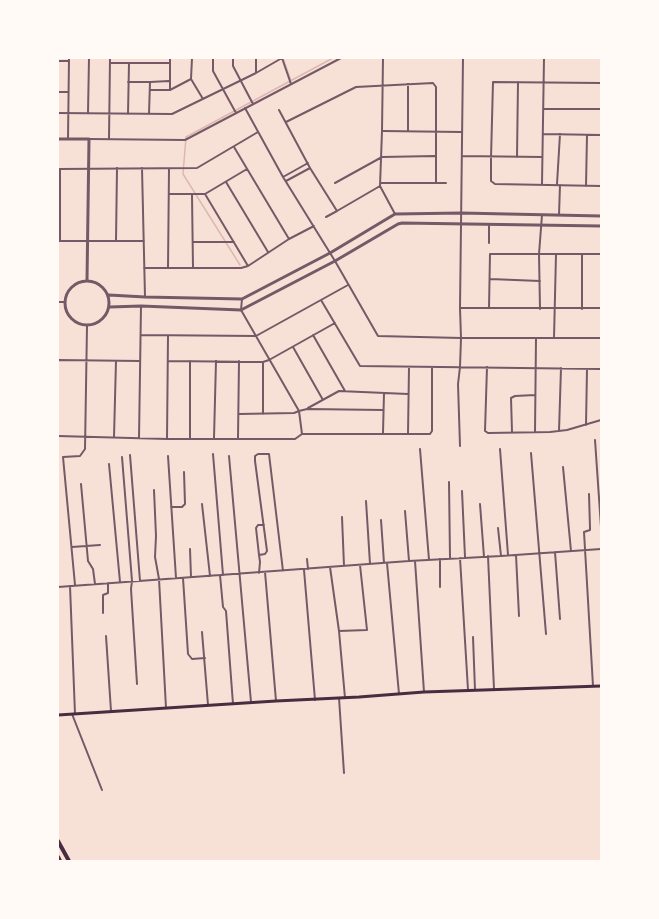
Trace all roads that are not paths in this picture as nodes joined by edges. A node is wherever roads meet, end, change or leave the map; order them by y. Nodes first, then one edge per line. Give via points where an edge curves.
1 (89, 58) edge
2 (110, 58) edge
3 (170, 58) edge
4 (192, 58) edge
5 (213, 58) edge
6 (233, 58) edge
7 (256, 58) edge
8 (282, 58) edge
9 (341, 58) edge
10 (383, 58) edge
11 (463, 58) edge
12 (544, 58) edge
13 (68, 60) edge
14 (58, 61) edge
15 (110, 63) junction
16 (129, 63) junction
17 (170, 63) junction
18 (256, 73) junction
19 (192, 79) junction
20 (241, 80) junction
21 (170, 81) junction
22 (128, 82) junction
23 (150, 82) junction
24 (518, 82) junction
25 (543, 82) junction
26 (601, 83) edge
27 (291, 84) junction
28 (408, 84) junction
29 (383, 85) junction
30 (222, 89) junction
31 (150, 90) junction
32 (170, 90) junction
33 (58, 92) edge
34 (68, 92) junction
35 (203, 99) junction
36 (253, 104) junction
37 (245, 108) junction
38 (543, 109) junction
39 (601, 109) edge
40 (279, 110) dead end
41 (58, 113) edge
42 (68, 113) junction
43 (88, 113) junction
44 (236, 113) junction
45 (109, 114) junction
46 (128, 114) junction
47 (149, 114) junction
48 (286, 122) junction
49 (408, 130) junction
50 (382, 131) junction
51 (258, 132) junction
52 (435, 132) junction
53 (462, 132) junction
54 (543, 134) junction
55 (560, 134) junction
56 (587, 135) junction
57 (601, 135) edge
58 (58, 139) edge
59 (68, 139) junction
60 (89, 139) junction
61 (109, 139) junction
62 (234, 147) junction
63 (435, 156) junction
64 (462, 156) junction
65 (382, 157) junction
66 (517, 157) junction
67 (542, 157) junction
68 (491, 158) junction
69 (308, 163) junction
70 (89, 168) junction
71 (117, 168) junction
72 (142, 168) junction
73 (310, 168) junction
74 (59, 169) edge
75 (169, 169) junction
76 (247, 169) junction
77 (283, 177) junction
78 (286, 181) junction
79 (226, 182) junction
80 (335, 183) dead end
81 (381, 183) junction
82 (436, 183) junction
83 (446, 183) dead end
84 (542, 184) junction
85 (559, 185) junction
86 (380, 186) junction
87 (586, 186) junction
88 (601, 186) edge
89 (169, 194) junction
90 (205, 194) junction
91 (193, 195) junction
92 (337, 211) junction
93 (461, 213) junction
94 (395, 214) junction
95 (542, 215) junction
96 (559, 215) junction
97 (601, 216) edge
98 (326, 217) dead end
99 (461, 224) junction
100 (489, 224) junction
101 (540, 225) junction
102 (314, 226) junction
103 (601, 226) edge
104 (289, 239) junction
105 (88, 241) junction
106 (116, 241) junction
107 (144, 241) junction
108 (59, 242) edge
109 (193, 242) junction
110 (234, 242) junction
111 (489, 243) dead end
112 (268, 252) junction
113 (330, 253) junction
114 (540, 254) junction
115 (556, 254) junction
116 (582, 254) junction
117 (601, 254) edge
118 (335, 261) junction
119 (248, 266) junction
120 (144, 268) junction
121 (168, 268) junction
122 (193, 268) junction
123 (490, 279) junction
124 (87, 280) junction
125 (540, 281) junction
126 (348, 285) junction
127 (109, 295) junction
128 (145, 297) junction
129 (242, 300) junction
130 (322, 300) junction
131 (58, 302) edge
132 (65, 302) junction
133 (141, 306) junction
134 (110, 307) junction
135 (460, 308) junction
136 (490, 308) junction
137 (601, 308) edge
138 (540, 309) junction
139 (556, 309) junction
140 (582, 309) junction
141 (241, 310) junction
142 (335, 322) junction
143 (87, 326) junction
144 (141, 335) junction
145 (313, 335) junction
146 (168, 336) junction
147 (256, 336) junction
148 (461, 338) junction
149 (536, 338) junction
150 (554, 338) junction
151 (601, 338) edge
152 (292, 347) junction
153 (58, 360) edge
154 (86, 360) junction
155 (269, 360) junction
156 (116, 361) junction
157 (140, 361) junction
158 (168, 361) junction
159 (190, 361) junction
160 (216, 361) junction
161 (239, 361) junction
162 (263, 362) junction
163 (409, 366) junction
164 (432, 367) junction
165 (460, 367) junction
166 (487, 367) junction
167 (536, 367) junction
168 (561, 368) junction
169 (587, 369) junction
170 (601, 369) edge
171 (58, 386) edge
172 (345, 391) junction
173 (384, 393) junction
174 (408, 394) junction
175 (535, 395) junction
176 (323, 400) junction
177 (307, 409) junction
178 (383, 410) junction
179 (299, 411) junction
180 (239, 414) junction
181 (263, 414) junction
182 (601, 420) edge
183 (586, 425) junction
184 (559, 431) junction
185 (512, 432) junction
186 (535, 432) junction
187 (383, 433) junction
188 (302, 434) junction
189 (408, 434) junction
190 (58, 436) edge
191 (85, 436) junction
192 (114, 437) junction
193 (139, 438) junction
194 (238, 438) junction
195 (166, 439) junction
196 (190, 439) junction
197 (214, 439) junction
198 (595, 440) dead end
199 (460, 446) dead end
200 (420, 449) dead end
201 (500, 449) dead end
202 (531, 453) dead end
203 (213, 454) dead end
204 (130, 455) dead end
205 (168, 456) dead end
206 (229, 456) dead end
207 (122, 457) dead end
208 (109, 464) dead end
209 (564, 468) dead end
210 (184, 472) dead end
211 (449, 482) dead end
212 (81, 484) dead end
213 (154, 490) dead end
214 (462, 491) dead end
215 (589, 494) dead end
216 (366, 501) dead end
217 (202, 504) dead end
218 (480, 504) dead end
219 (171, 507) junction
220 (405, 510) dead end
221 (342, 517) dead end
222 (381, 520) dead end
223 (264, 524) junction
224 (601, 527) edge
225 (498, 528) dead end
226 (100, 545) dead end
227 (87, 546) junction
228 (72, 548) junction
229 (601, 548) edge
230 (190, 549) dead end
231 (585, 550) junction
232 (571, 551) junction
233 (555, 552) junction
234 (539, 553) junction
235 (508, 555) junction
236 (516, 555) junction
237 (259, 556) junction
238 (488, 556) junction
239 (501, 556) junction
240 (465, 557) junction
241 (484, 557) junction
242 (450, 558) junction
243 (460, 558) junction
244 (307, 559) dead end
245 (440, 559) junction
246 (415, 560) junction
247 (429, 560) junction
248 (408, 561) junction
249 (386, 563) junction
250 (370, 564) junction
251 (360, 565) junction
252 (344, 566) junction
253 (330, 567) junction
254 (308, 569) junction
255 (283, 570) junction
256 (304, 570) junction
257 (265, 572) junction
258 (259, 573) junction
259 (240, 574) junction
260 (222, 575) junction
261 (210, 576) junction
262 (191, 577) junction
263 (176, 578) junction
264 (183, 578) junction
265 (159, 579) junction
266 (132, 581) junction
267 (140, 581) junction
268 (120, 582) junction
269 (108, 583) junction
270 (95, 584) junction
271 (75, 585) junction
272 (70, 586) junction
273 (58, 587) edge
274 (440, 587) dead end
275 (103, 613) dead end
276 (519, 616) dead end
277 (560, 619) dead end
278 (338, 631) junction
279 (202, 632) dead end
280 (546, 634) dead end
281 (106, 636) dead end
282 (473, 637) dead end
283 (205, 658) junction
284 (137, 684) dead end
285 (593, 686) junction
286 (601, 686) edge
287 (494, 690) junction
288 (468, 691) junction
289 (475, 691) junction
290 (424, 692) junction
291 (399, 694) junction
292 (339, 698) junction
293 (344, 698) junction
294 (314, 700) junction
295 (276, 701) junction
296 (251, 702) junction
297 (233, 704) junction
298 (208, 705) junction
299 (166, 708) junction
300 (111, 711) junction
301 (74, 714) junction
302 (58, 715) edge
303 (344, 773) dead end
304 (102, 790) dead end
305 (58, 841) edge
306 (58, 857) edge
307 (60, 861) edge
308 (69, 861) edge

1 - 43 street
2 - 15 street
3 - 17 street
4 - 19 street
5 - 30 street via 213,71
6 - 20 street via 233,66
7 - 18 street
8 - 18 street
8 - 27 street
9 - 27 street
10 - 29 street
11 - 53 street
12 - 25 street
13 - 14 street
13 - 34 street
15 - 16 street
15 - 45 street
16 - 17 street
16 - 22 street
17 - 21 street
18 - 20 street
19 - 32 street
19 - 35 street
20 - 30 street
20 - 36 street
21 - 23 street
21 - 32 street
22 - 23 street
22 - 46 street
23 - 31 street
24 - 25 street
24 - 66 street
24 - 68 street via 492,84
25 - 26 street
25 - 38 street
27 - 36 street
28 - 29 street
28 - 49 street
28 - 52 street via 435,84
29 - 48 street via 356,87
29 - 50 street
30 - 35 street
30 - 44 street
31 - 32 street
31 - 47 street
33 - 34 street
34 - 42 street
35 - 47 street via 172,114
36 - 37 street
37 - 44 street
37 - 51 street
38 - 39 street
38 - 54 street
40 - 48 street
41 - 42 street
42 - 43 street
42 - 59 street
43 - 45 street
44 - 61 street via 186,139
45 - 46 street
45 - 61 street
46 - 47 street
48 - 69 street
49 - 50 street
49 - 52 street
50 - 65 street
51 - 62 street
51 - 77 street
52 - 53 street
52 - 63 street
53 - 64 street
54 - 55 street
54 - 67 street
55 - 56 street
55 - 85 street
56 - 57 street
56 - 87 street
58 - 59 street
59 - 60 street
60 - 61 street
60 - 70 street
62 - 75 street via 197,168
62 - 76 street
63 - 65 street
63 - 82 street
64 - 68 street
64 - 93 street
65 - 80 street
65 - 81 street
66 - 67 street
66 - 68 street
67 - 84 street
68 - 84 street via 491,181 495,184
69 - 73 street
69 - 77 street
70 - 71 street
70 - 74 street
70 - 105 street
71 - 72 street
71 - 106 street
72 - 75 street
72 - 107 street
73 - 78 street
73 - 92 street
74 - 108 street
75 - 89 street
76 - 79 street
76 - 104 street
77 - 78 street
78 - 102 street
79 - 90 street
79 - 112 street
81 - 82 street
81 - 86 street
82 - 83 street
84 - 85 street
85 - 87 street
85 - 96 street
86 - 92 street
86 - 94 street
87 - 88 street
89 - 91 street
89 - 121 street
90 - 91 street
90 - 110 street
91 - 109 street
92 - 98 street
93 - 94 street
93 - 95 street
93 - 99 street
94 - 113 street
95 - 96 street
95 - 101 street
96 - 97 street
99 - 100 street
99 - 118 street via 398,224
99 - 135 street
100 - 101 street
100 - 111 street
101 - 103 street
101 - 114 street
102 - 104 street
102 - 113 street
104 - 112 street
105 - 106 street
105 - 108 street
105 - 124 street
106 - 107 street
107 - 120 street
109 - 110 street
109 - 122 street
110 - 119 street
112 - 119 street
113 - 118 street
113 - 129 street
114 - 115 street
114 - 123 street via 490,254
114 - 125 street
115 - 116 street
115 - 139 street
116 - 117 street
116 - 140 street
118 - 126 street
118 - 141 street
119 - 122 street
120 - 121 street
120 - 128 street
121 - 122 street
123 - 125 street
123 - 136 street
124 - 127 street via 104,287
124 - 132 street via 72,287
125 - 138 street
126 - 130 street
126 - 148 street via 376,334 380,336
127 - 128 street
127 - 134 street
128 - 129 street
129 - 141 street
130 - 142 street
130 - 147 street
131 - 132 street
132 - 143 street via 66,311 71,319
133 - 134 street
133 - 141 street
133 - 144 street
134 - 143 street via 102,320
135 - 136 street
135 - 148 street
136 - 138 street
137 - 140 street
138 - 139 street
139 - 140 street
139 - 150 street
141 - 147 street
142 - 145 street
142 - 163 street via 360,366
143 - 154 street
144 - 146 street
144 - 157 street
145 - 152 street
145 - 172 street
146 - 147 street
146 - 158 street
147 - 155 street
148 - 149 street
148 - 165 street
149 - 150 street
149 - 167 street
150 - 151 street
152 - 155 street
152 - 176 street
153 - 154 street
153 - 171 street
154 - 156 street
154 - 191 street
155 - 162 street
155 - 179 street
156 - 157 street
156 - 192 street
157 - 193 street
158 - 159 street
158 - 195 street
159 - 160 street
159 - 196 street
160 - 161 street
160 - 197 street
161 - 162 street
161 - 180 street
162 - 181 street
163 - 164 street
163 - 174 street
164 - 165 street
164 - 189 street via 432,431 430,434
165 - 166 street
165 - 199 street
166 - 167 street
166 - 185 street via 485,431
167 - 168 street
167 - 175 street
168 - 169 street
168 - 184 street
169 - 170 street
169 - 183 street
172 - 173 street
172 - 176 street via 337,392
173 - 174 street
173 - 178 street
174 - 189 street
175 - 185 street via 511,398
175 - 186 street
176 - 177 street
177 - 178 street
177 - 179 street
178 - 187 street
179 - 181 street
179 - 188 street
180 - 181 street
180 - 194 street
182 - 183 street
183 - 184 street
184 - 186 street
185 - 186 street
187 - 188 street
187 - 189 street
188 - 194 street via 295,439
190 - 191 street
191 - 192 street
191 - 228 street via 85,449 82,455 63,457
192 - 193 street
193 - 195 street
194 - 197 street
195 - 196 street
196 - 197 street
198 - 224 street
200 - 247 street
201 - 235 street
202 - 234 street
203 - 260 street
204 - 267 street
205 - 219 street
206 - 259 street
207 - 266 street
208 - 268 street
209 - 232 street
210 - 219 street via 186,504
211 - 242 street
212 - 227 street
213 - 265 street via 155,557
214 - 240 street
215 - 231 street via 590,530 584,532
216 - 250 street
217 - 261 street
218 - 241 street
219 - 263 street
220 - 248 street
221 - 252 street
222 - 249 street
223 - 237 street via 267,551
223 - 237 street via 256,528
223 - 255 street via 255,456 258,454 269,454
225 - 239 street
226 - 227 street
227 - 228 street
227 - 270 street via 88,561 93,569
228 - 271 street
229 - 231 street
230 - 262 street
231 - 232 street
231 - 285 street
232 - 233 street
233 - 234 street
233 - 277 street
234 - 236 street
234 - 280 street
235 - 236 street
235 - 239 street
236 - 276 street
237 - 258 street
238 - 239 street
238 - 241 street
238 - 287 street
240 - 241 street
240 - 243 street
242 - 243 street
242 - 245 street
243 - 288 street
244 - 254 street
245 - 247 street
245 - 274 street
246 - 247 street
246 - 248 street
246 - 290 street
248 - 249 street
249 - 250 street
249 - 291 street
250 - 251 street
251 - 252 street
251 - 278 street via 368,630
252 - 253 street
253 - 254 street
253 - 278 street
254 - 256 street
255 - 256 street
255 - 257 street
256 - 294 street
257 - 258 street
257 - 295 street
258 - 259 street
259 - 260 street
259 - 296 street
260 - 261 street
260 - 297 street
261 - 262 street
262 - 264 street
263 - 264 street
263 - 265 street
264 - 283 street via 188,654 192,659
265 - 267 street
265 - 299 street
266 - 267 street
266 - 268 street
266 - 284 street
268 - 269 street
269 - 270 street
269 - 275 street via 108,593 103,595
270 - 271 street
271 - 272 street
272 - 273 street
272 - 301 street
278 - 293 street
279 - 283 street
281 - 300 street
282 - 289 street
283 - 298 street
285 - 286 main road
285 - 287 main road
287 - 289 main road
288 - 289 main road
288 - 290 main road
290 - 291 main road
291 - 293 main road
292 - 293 main road
292 - 294 main road
292 - 303 street
294 - 295 main road
295 - 296 main road
296 - 297 main road
297 - 298 main road
298 - 299 main road
299 - 300 main road
300 - 301 main road
301 - 302 main road
301 - 304 street
305 - 308 highway
306 - 307 highway

